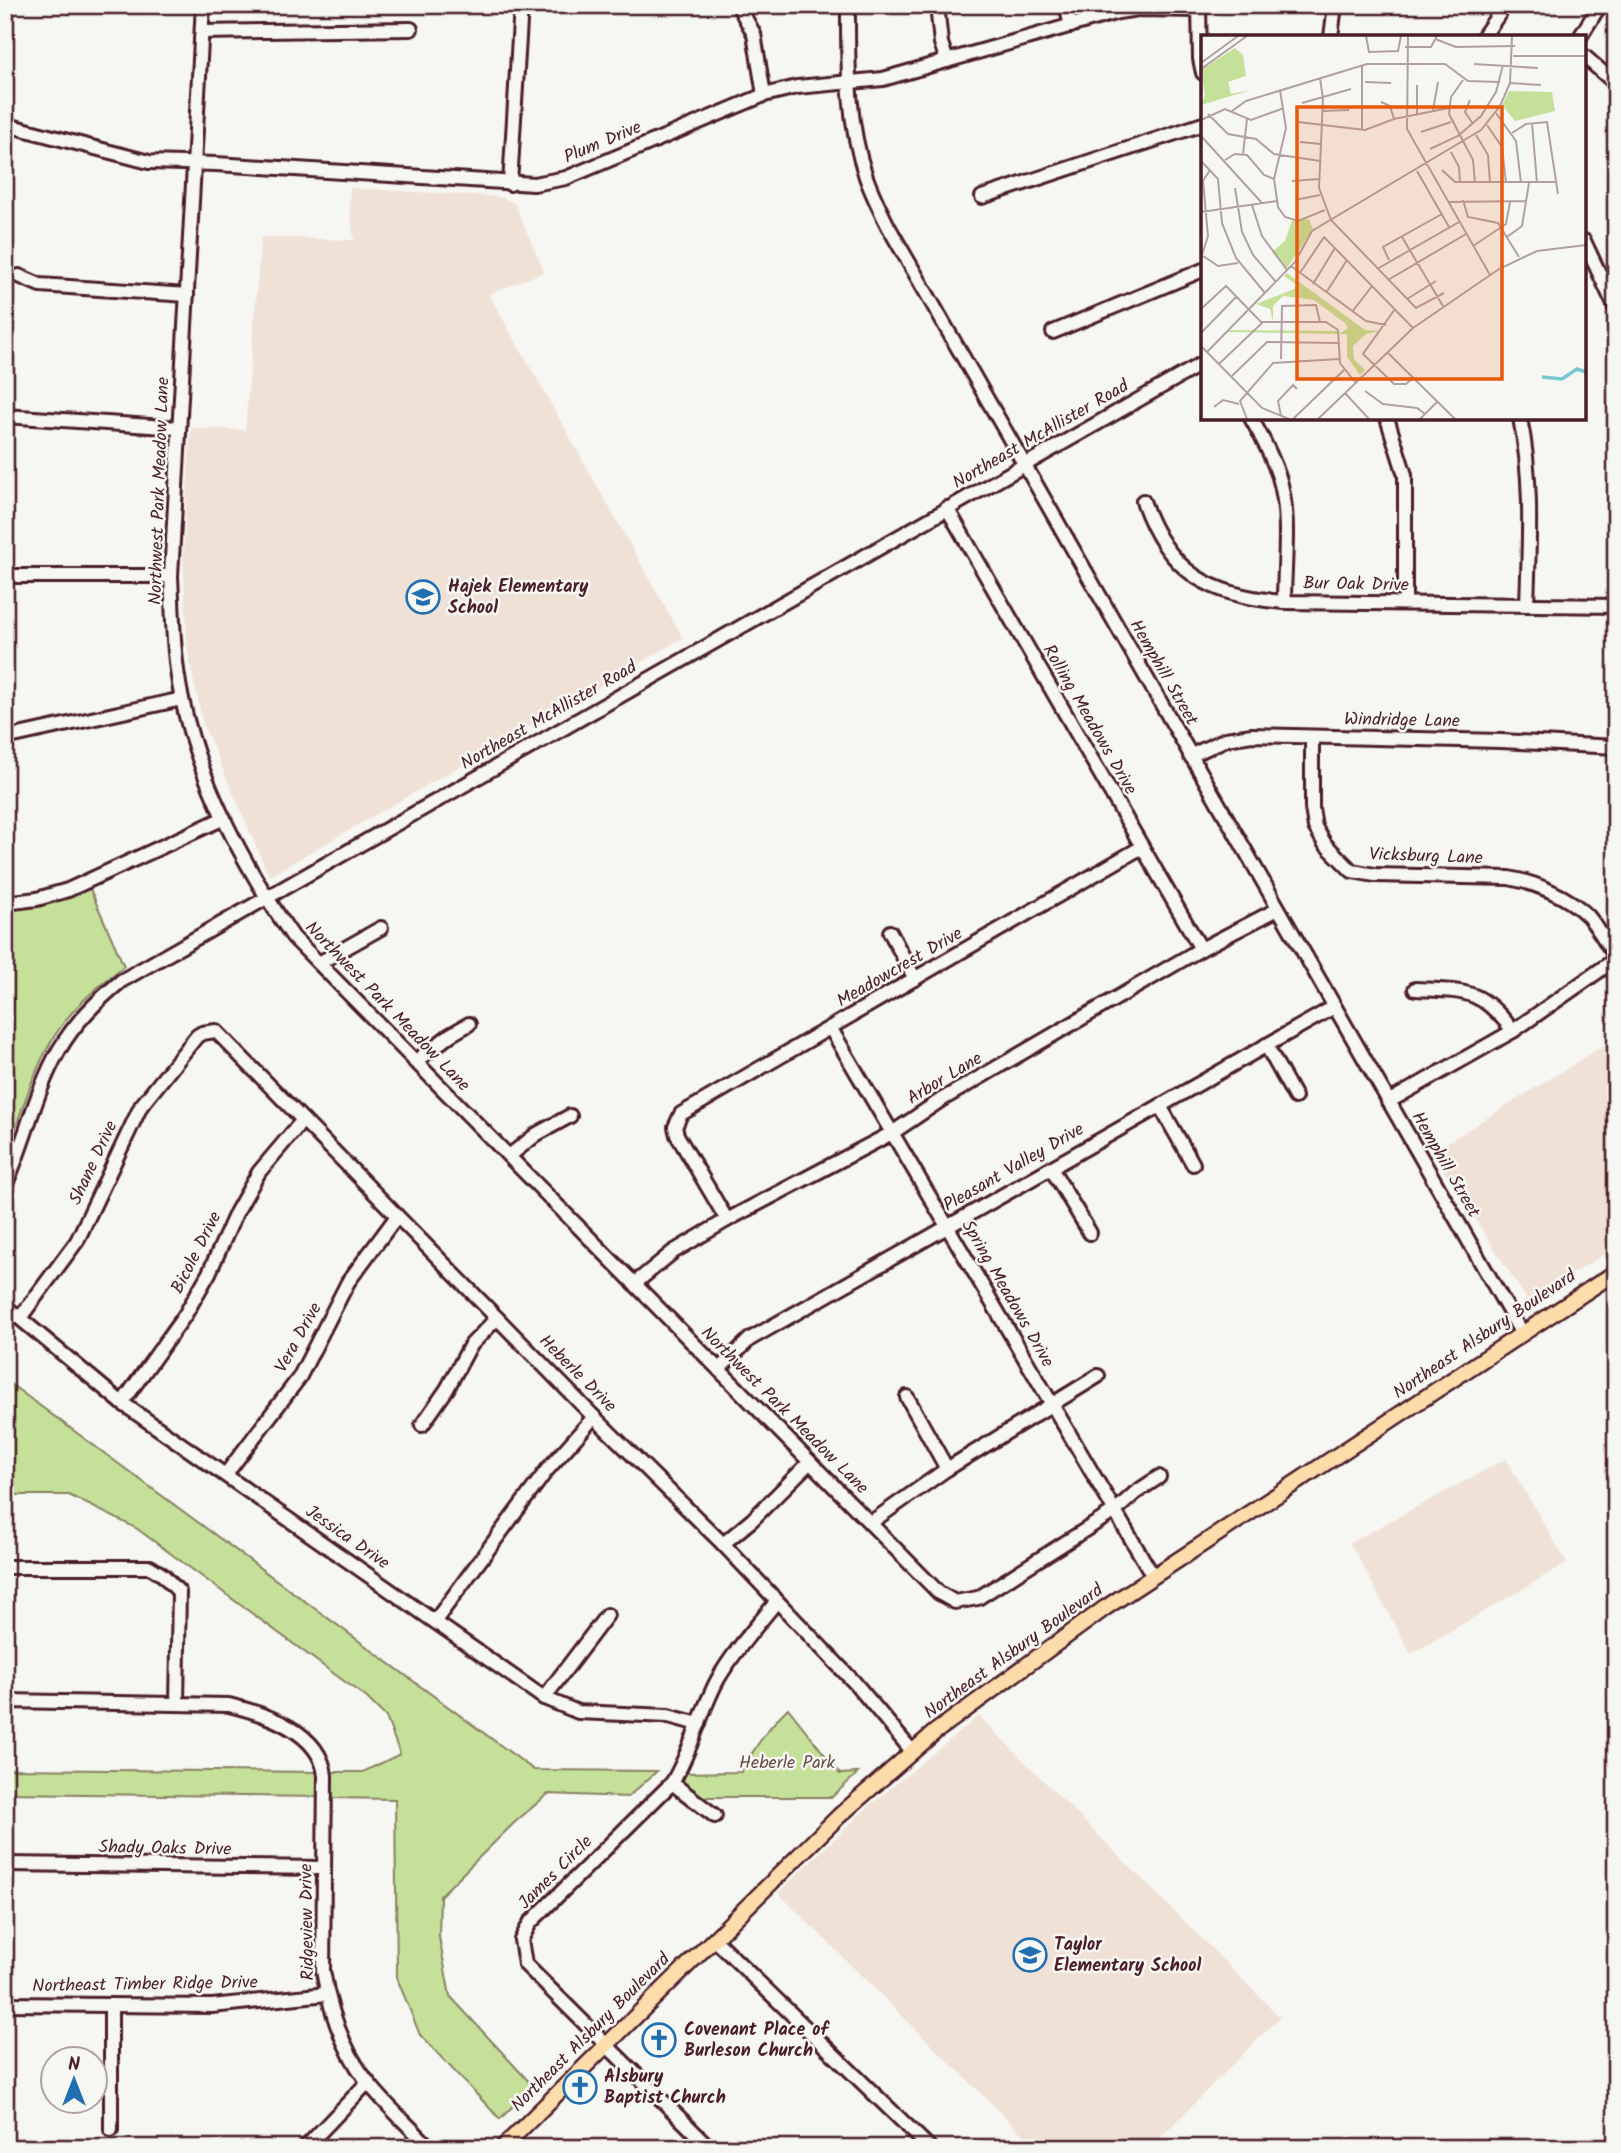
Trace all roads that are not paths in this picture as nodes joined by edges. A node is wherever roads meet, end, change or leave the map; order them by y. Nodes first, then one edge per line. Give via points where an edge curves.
1 (203, 5) edge
2 (521, 5) edge
3 (738, 5) edge
4 (848, 5) edge
5 (937, 5) edge
6 (1066, 5) edge
7 (1335, 5) edge
8 (1505, 5) edge
9 (1600, 5) edge
10 (1199, 8) edge
11 (1071, 26) junction
12 (411, 29) dead end
13 (202, 32) junction
14 (1331, 35) edge
15 (1484, 35) edge
16 (1581, 35) edge
17 (1201, 40) edge
18 (1586, 58) edge
19 (947, 61) junction
20 (849, 81) junction
21 (1616, 84) edge
22 (764, 95) junction
23 (7, 125) edge
24 (1201, 125) edge
25 (193, 164) junction
26 (510, 184) junction
27 (982, 197) dead end
28 (1586, 245) edge
29 (1201, 271) edge
30 (19, 276) dead end
31 (187, 295) junction
32 (1616, 309) edge
33 (1054, 332) dead end
34 (1201, 364) edge
35 (5, 416) edge
36 (1252, 420) edge
37 (1388, 420) edge
38 (1520, 420) edge
39 (179, 428) junction
40 (1024, 464) junction
41 (1143, 501) dead end
42 (947, 508) junction
43 (5, 576) edge
44 (171, 576) junction
45 (1284, 602) junction
46 (1405, 603) junction
47 (1527, 605) junction
48 (1616, 606) edge
49 (182, 699) junction
50 (1312, 737) junction
51 (5, 738) edge
52 (1616, 747) edge
53 (1190, 756) junction
54 (224, 818) junction
55 (1142, 847) junction
56 (266, 898) junction
57 (5, 903) edge
58 (1278, 909) junction
59 (381, 928) dead end
60 (890, 932) dead end
61 (1200, 949) junction
62 (1616, 958) edge
63 (320, 962) junction
64 (915, 979) junction
65 (1415, 989) dead end
66 (1334, 1007) junction
67 (470, 1024) dead end
68 (831, 1029) junction
69 (209, 1031) joint
70 (1513, 1031) junction
71 (1266, 1045) junction
72 (415, 1062) junction
73 (1294, 1097) dead end
74 (1388, 1102) junction
75 (1160, 1105) junction
76 (570, 1116) dead end
77 (303, 1120) junction
78 (892, 1133) junction
79 (509, 1157) junction
80 (1193, 1164) dead end
81 (1051, 1168) junction
82 (5, 1186) edge
83 (397, 1216) junction
84 (727, 1220) junction
85 (948, 1227) junction
86 (1090, 1233) dead end
87 (1616, 1272) edge
88 (634, 1284) junction
89 (5, 1306) edge
90 (20, 1318) junction
91 (497, 1318) junction
92 (1521, 1334) junction
93 (719, 1369) junction
94 (1098, 1376) dead end
95 (907, 1397) dead end
96 (122, 1403) junction
97 (1051, 1403) junction
98 (594, 1417) junction
99 (422, 1424) dead end
100 (810, 1462) junction
101 (947, 1469) junction
102 (226, 1474) junction
103 (1159, 1477) dead end
104 (1115, 1511) junction
105 (870, 1522) junction
106 (723, 1544) junction
107 (5, 1567) edge
108 (1153, 1576) junction
109 (777, 1601) junction
110 (607, 1615) dead end
111 (435, 1621) junction
112 (544, 1698) junction
113 (5, 1701) edge
114 (177, 1703) junction
115 (699, 1724) junction
116 (912, 1751) junction
117 (672, 1783) junction
118 (716, 1816) dead end
119 (5, 1864) edge
120 (324, 1868) junction
121 (714, 1940) junction
122 (327, 1994) junction
123 (5, 2004) edge
124 (111, 2005) junction
125 (605, 2045) junction
126 (368, 2082) junction
127 (111, 2130) dead end
128 (922, 2145) edge
129 (304, 2148) edge
130 (430, 2148) edge
131 (502, 2148) edge
132 (710, 2148) edge

1 - 13 street, Northwest Park Meadow Lane
2 - 26 street
3 - 22 street via 754,34
4 - 20 street, Hemphill Street
5 - 19 street
6 - 11 street
7 - 14 street
8 - 15 street
9 - 16 street
10 - 11 street, Plum Drive via 1138,9
10 - 17 street
11 - 19 street, Plum Drive
12 - 13 street
13 - 25 street, Northwest Park Meadow Lane
18 - 21 street
19 - 20 street, Plum Drive via 883,79
20 - 22 street, Plum Drive
20 - 40 street, Hemphill Street via 858,147 877,203
22 - 26 street, Plum Drive via 566,178
23 - 25 street, Plum Drive via 149,162
24 - 27 street
25 - 26 street, Plum Drive
25 - 31 street, Northwest Park Meadow Lane
28 - 32 street
29 - 33 street
30 - 31 street via 40,285
31 - 39 street, Northwest Park Meadow Lane
34 - 40 street, Northeast McAllister Road
35 - 39 street
36 - 45 street via 1280,480 1285,514
37 - 46 street via 1405,475
38 - 47 street via 1530,498
39 - 44 street, Northwest Park Meadow Lane
40 - 42 street, Northeast McAllister Road
40 - 53 street, Hemphill Street
41 - 45 street, Bur Oak Drive via 1152,528 1170,555 1191,574 1215,589 1248,599
42 - 55 street, Rolling Meadows Drive
42 - 56 street, Northeast McAllister Road
43 - 44 street
44 - 49 street, Northwest Park Meadow Lane
45 - 46 street, Bur Oak Drive
46 - 47 street, Bur Oak Drive
47 - 48 street, Bur Oak Drive
49 - 51 street
49 - 54 street, Northwest Park Meadow Lane
50 - 52 street, Windridge Lane
50 - 53 street, Windridge Lane via 1226,739
50 - 62 street, Vicksburg Lane via 1315,827 1352,871 1530,882 1569,901 1588,917
53 - 58 street, Hemphill Street
54 - 56 street, Northwest Park Meadow Lane
54 - 57 street via 68,890
55 - 61 street, Rolling Meadows Drive
55 - 64 street, Meadowcrest Drive
56 - 63 street, Northwest Park Meadow Lane via 293,937
56 - 82 street, Northeast McAllister Road via 147,965 97,1000 48,1071
58 - 61 street, Arbor Lane
58 - 66 street, Hemphill Street
59 - 63 street
60 - 64 street
61 - 78 street, Arbor Lane
62 - 70 street
63 - 72 street, Northwest Park Meadow Lane
64 - 68 street, Meadowcrest Drive
65 - 70 street via 1466,992 1497,1010
66 - 71 street, Pleasant Valley Drive
66 - 74 street, Hemphill Street
67 - 72 street
68 - 78 street, Spring Meadows Drive
68 - 84 street, Meadowcrest Drive via 677,1120 677,1135
69 - 77 street, Heberle Drive via 222,1035
69 - 90 street, Shane Drive via 197,1037 148,1096 77,1241
70 - 74 street
71 - 73 street
71 - 75 street, Pleasant Valley Drive
72 - 79 street, Northwest Park Meadow Lane
74 - 92 street, Hemphill Street
75 - 80 street
75 - 81 street, Pleasant Valley Drive
76 - 79 street via 537,1133
77 - 83 street, Heberle Drive
77 - 96 street, Bicole Drive via 259,1172 185,1315
78 - 84 street, Arbor Lane
78 - 85 street, Spring Meadows Drive
79 - 88 street, Northwest Park Meadow Lane
81 - 85 street, Pleasant Valley Drive
81 - 86 street
83 - 91 street, Heberle Drive
83 - 102 street, Vera Drive via 348,1282 299,1378
84 - 88 street, Arbor Lane via 673,1252
85 - 93 street, Pleasant Valley Drive via 750,1339
85 - 97 street, Spring Meadows Drive
87 - 92 main road, Northeast Alsbury Boulevard
88 - 93 street, Northwest Park Meadow Lane
89 - 90 street, Jessica Drive
90 - 96 street, Jessica Drive
91 - 98 street, Heberle Drive
91 - 99 street via 470,1346
92 - 108 main road, Northeast Alsbury Boulevard
93 - 100 street, Northwest Park Meadow Lane
94 - 97 street
95 - 101 street
96 - 102 street, Jessica Drive
97 - 101 street
97 - 104 street, Spring Meadows Drive
98 - 106 street, Heberle Drive
98 - 111 street via 547,1470
100 - 105 street, Northwest Park Meadow Lane
100 - 106 street
101 - 105 street
102 - 111 street, Jessica Drive
103 - 104 street
104 - 105 street, Northwest Park Meadow Lane via 978,1598 955,1602 939,1593
104 - 108 street, Spring Meadows Drive
106 - 109 street, Heberle Drive
107 - 114 street via 150,1567 163,1575 178,1592
108 - 116 main road, Northeast Alsbury Boulevard
109 - 115 street, James Circle via 718,1679
109 - 116 street, Heberle Drive
110 - 112 street
111 - 112 street, Jessica Drive
112 - 115 street, Jessica Drive via 578,1712 668,1716
113 - 114 street, Ridgeview Drive
114 - 120 street, Ridgeview Drive via 253,1711 302,1734 318,1751 324,1763
115 - 117 street, James Circle
116 - 121 main road, Northeast Alsbury Boulevard
117 - 118 street
117 - 125 street, James Circle via 530,1923 521,1940 525,1964
119 - 120 street, Shady Oaks Drive
120 - 122 street, Ridgeview Drive
121 - 125 main road, Northeast Alsbury Boulevard
121 - 128 street
122 - 124 street, Northeast Timber Ridge Drive via 212,2006
122 - 126 street, Ridgeview Drive via 337,2027
123 - 124 street, Northeast Timber Ridge Drive
124 - 127 street
125 - 131 main road, Northeast Alsbury Boulevard
125 - 132 street, James Circle
126 - 129 street
126 - 130 street, Ridgeview Drive

